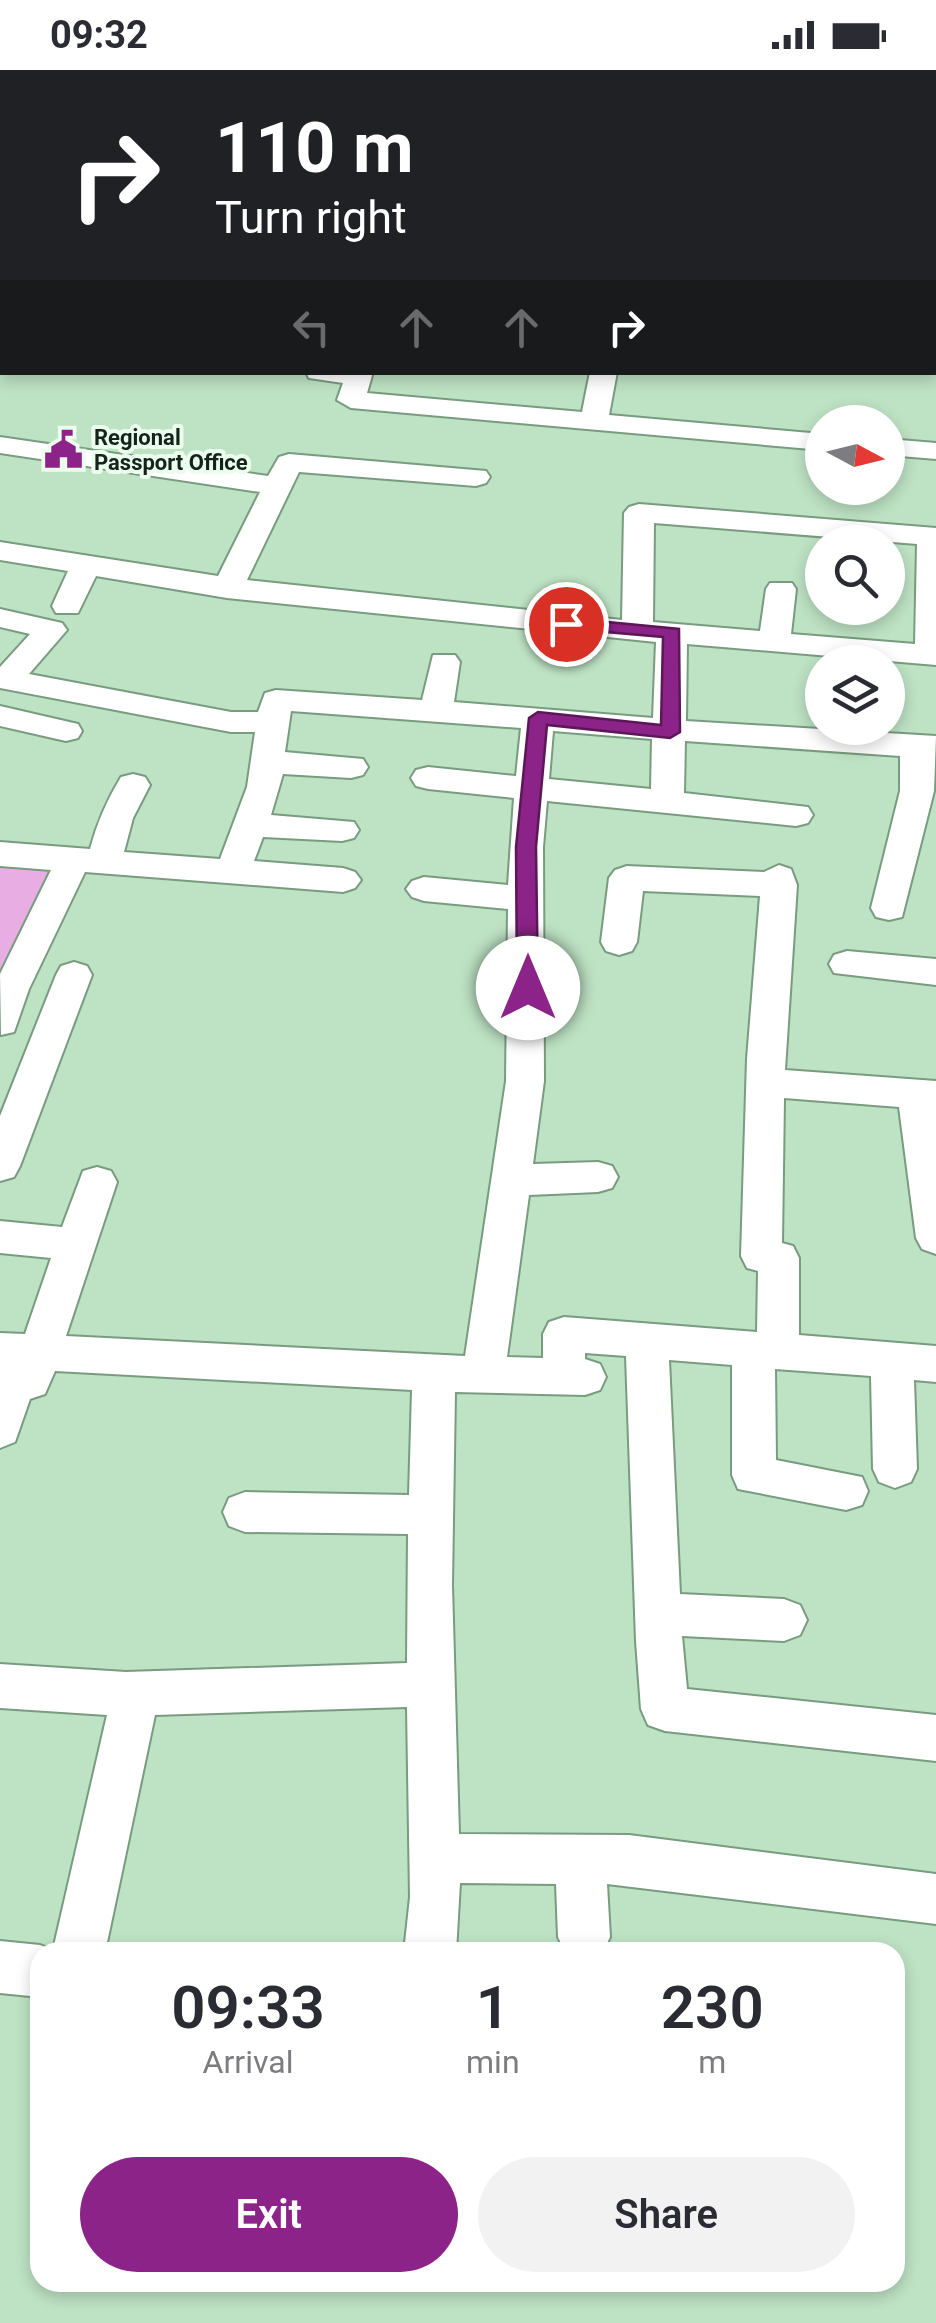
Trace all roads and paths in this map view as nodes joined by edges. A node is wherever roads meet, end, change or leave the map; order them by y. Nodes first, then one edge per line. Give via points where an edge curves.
1 (359, 375) edge
2 (603, 375) edge
3 (594, 423) junction
4 (805, 441) edge
5 (0, 445) edge
6 (905, 448) edge
7 (936, 450) edge
8 (476, 476) dead end
9 (276, 486) junction
10 (934, 549) edge
11 (0, 551) edge
12 (86, 566) junction
13 (227, 589) junction
14 (781, 590) dead end
15 (67, 606) dead end
16 (0, 618) edge
17 (637, 629) junction
18 (672, 632) junction
19 (774, 642) junction
20 (933, 655) edge
21 (444, 662) dead end
22 (6, 693) edge
23 (437, 709) junction
24 (538, 718) junction
25 (274, 722) junction
26 (66, 730) dead end
27 (670, 732) junction
28 (926, 746) edge
29 (269, 762) junction
30 (351, 768) dead end
31 (428, 778) dead end
32 (133, 785) dead end
33 (532, 789) junction
34 (667, 803) junction
35 (796, 815) dead end
36 (250, 825) junction
37 (342, 830) dead end
38 (0, 854) edge
39 (87, 863) junction
40 (234, 869) junction
41 (343, 880) dead end
42 (424, 889) dead end
43 (526, 898) junction
44 (889, 908) dead end
45 (619, 942) dead end
46 (847, 964) dead end
47 (936, 972) edge
48 (6, 1008) edge
49 (766, 1084) junction
50 (926, 1096) edge
51 (0, 1166) edge
52 (598, 1177) dead end
53 (511, 1180) junction
54 (97, 1182) dead end
55 (0, 1238) edge
56 (936, 1238) edge
57 (76, 1244) junction
58 (647, 1342) junction
59 (766, 1352) junction
60 (21, 1358) edge
61 (892, 1362) junction
62 (936, 1364) edge
63 (434, 1374) junction
64 (483, 1377) junction
65 (0, 1429) edge
66 (895, 1469) dead end
67 (846, 1490) dead end
68 (246, 1512) dead end
69 (431, 1516) junction
70 (658, 1614) junction
71 (784, 1620) dead end
72 (432, 1684) junction
73 (0, 1686) edge
74 (136, 1693) junction
75 (936, 1738) edge
76 (435, 1858) junction
77 (580, 1860) junction
78 (936, 1899) edge
79 (584, 1937) dead end
80 (81, 1942) edge
81 (431, 1942) edge
82 (0, 1967) edge
83 (30, 1971) edge

1 - 3 street via 350,400
2 - 3 street
3 - 4 street
5 - 9 street
6 - 7 street
8 - 9 street via 289,463
9 - 13 street
10 - 17 street via 932,536 639,513
10 - 20 street
11 - 12 street
12 - 13 street
12 - 15 street
13 - 17 street
14 - 19 street
16 - 22 street via 51,630
17 - 18 street
18 - 19 street
18 - 27 street
19 - 20 street
21 - 23 street
22 - 25 street
22 - 26 street
23 - 24 street
23 - 25 street via 276,700
24 - 27 street
24 - 33 street
25 - 29 street
27 - 28 street
27 - 34 street
28 - 44 street
29 - 30 street
29 - 36 street
31 - 33 street
32 - 39 street
33 - 34 street
33 - 43 street
34 - 35 street
36 - 37 street
36 - 40 street
38 - 39 street
39 - 40 street
39 - 48 street
40 - 41 street
42 - 43 street
43 - 53 street via 525,1081
45 - 49 street via 627,878 779,881
46 - 47 street
48 - 51 street via 69,988
49 - 50 street
49 - 59 street via 760,1256 779,1258
50 - 56 street
52 - 53 street
53 - 64 street
54 - 57 street
55 - 57 street
57 - 60 street
58 - 59 street
58 - 64 street via 564,1334 575,1377
58 - 70 street
59 - 61 street
59 - 67 street via 754,1475
60 - 63 street
60 - 65 street
61 - 62 street
61 - 66 street
63 - 64 street
63 - 69 street
68 - 69 street
69 - 72 street
70 - 71 street
70 - 75 street via 665,1709
72 - 74 street
72 - 76 street
73 - 74 street
74 - 80 street
76 - 77 street
76 - 81 street
77 - 78 street via 628,1860
77 - 79 street
82 - 83 street

